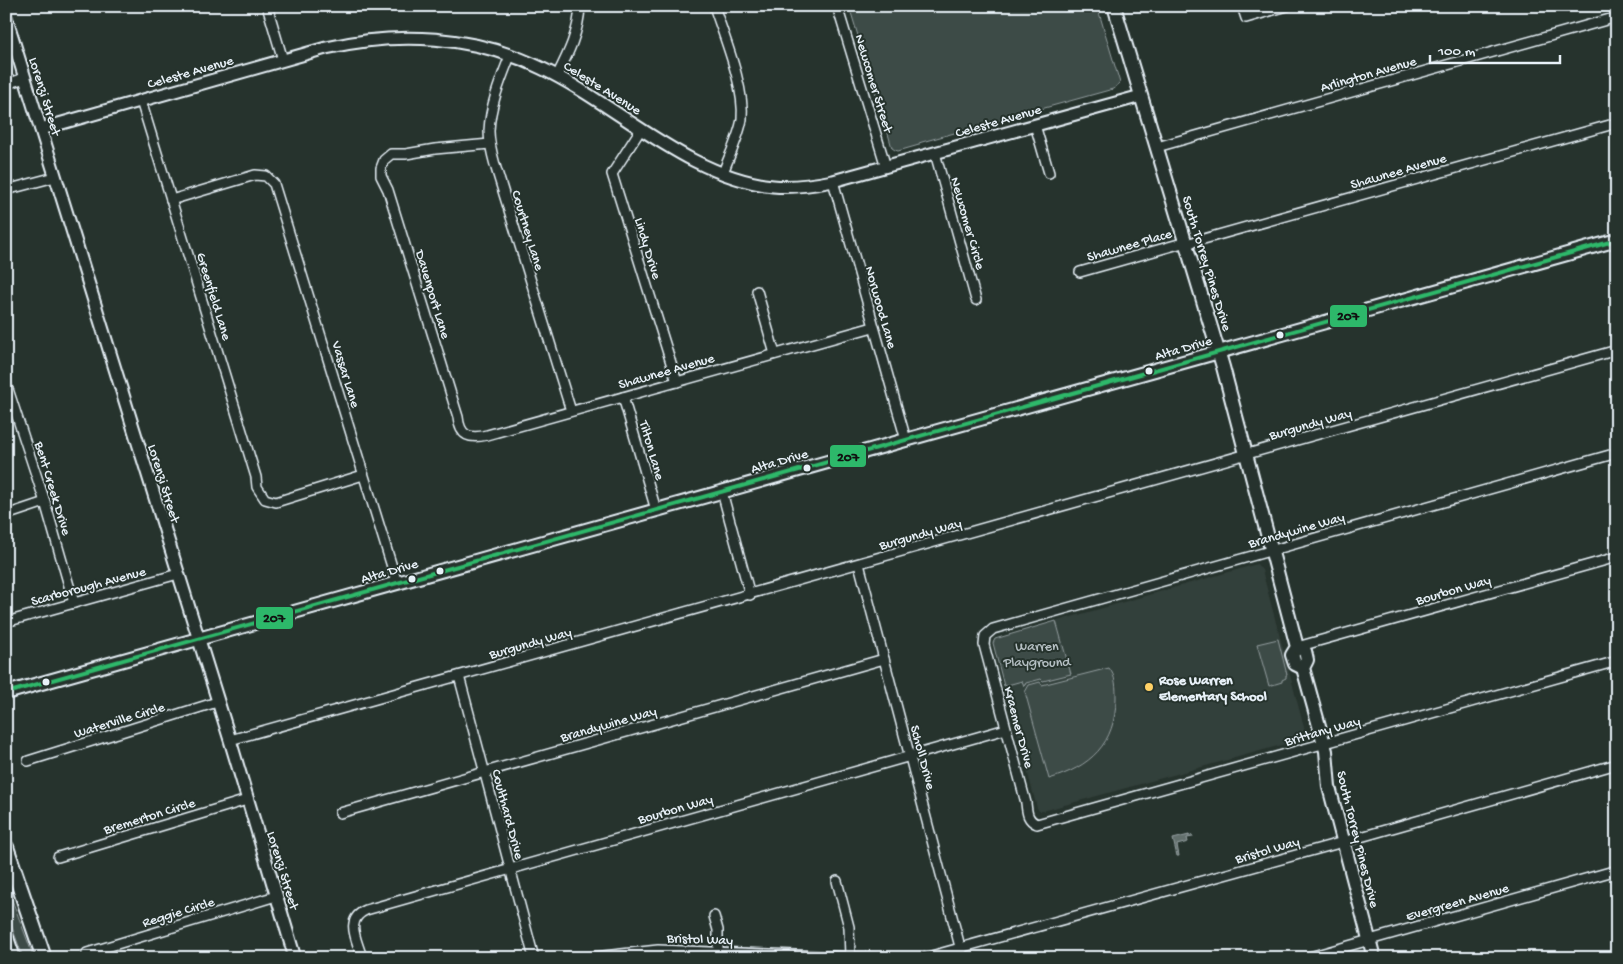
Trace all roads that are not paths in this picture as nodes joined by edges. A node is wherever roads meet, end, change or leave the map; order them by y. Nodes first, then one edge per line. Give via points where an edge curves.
1 (267, 6) edge
2 (580, 6) edge
3 (714, 6) edge
4 (837, 6) edge
5 (1114, 6) edge
6 (1242, 6) edge
7 (1287, 6) edge
8 (6, 17) edge
9 (1617, 17) edge
10 (510, 56) junction
11 (283, 60) junction
12 (557, 76) junction
13 (25, 78) junction
14 (6, 84) edge
15 (1141, 96) junction
16 (141, 100) junction
17 (1617, 123) edge
18 (1035, 125) junction
19 (41, 129) junction
20 (641, 129) junction
21 (490, 144) junction
22 (1156, 148) junction
23 (935, 153) junction
24 (886, 167) junction
25 (722, 173) junction
26 (1049, 173) dead end
27 (55, 176) junction
28 (833, 181) junction
29 (6, 190) edge
30 (171, 200) junction
31 (1617, 240) edge
32 (1186, 243) junction
33 (1080, 272) dead end
34 (757, 291) dead end
35 (976, 300) dead end
36 (873, 326) junction
37 (1617, 350) edge
38 (1219, 352) junction
39 (775, 354) junction
40 (677, 382) junction
41 (6, 383) edge
42 (623, 397) junction
43 (10, 406) edge
44 (571, 411) junction
45 (466, 435) joint
46 (906, 440) junction
47 (1617, 454) edge
48 (1247, 455) junction
49 (363, 476) junction
50 (722, 492) junction
51 (45, 502) junction
52 (656, 510) junction
53 (6, 515) edge
54 (1272, 551) junction
55 (1617, 557) edge
56 (859, 564) junction
57 (178, 574) junction
58 (397, 583) junction
59 (750, 595) junction
60 (74, 603) junction
61 (6, 622) edge
62 (985, 636) joint
63 (198, 639) junction
64 (1297, 647) junction
65 (884, 659) junction
66 (1617, 661) edge
67 (459, 676) junction
68 (6, 693) edge
69 (217, 702) junction
70 (1006, 729) junction
71 (230, 740) junction
72 (1324, 744) junction
73 (910, 756) junction
74 (28, 761) dead end
75 (1617, 764) edge
76 (484, 772) junction
77 (247, 800) junction
78 (340, 813) dead end
79 (1034, 823) joint
80 (1343, 842) junction
81 (6, 847) edge
82 (58, 857) dead end
83 (510, 869) junction
84 (1617, 870) edge
85 (838, 880) dead end
86 (276, 896) junction
87 (714, 916) dead end
88 (6, 938) edge
89 (1369, 940) junction
90 (718, 952) junction
91 (87, 953) dead end
92 (962, 953) edge
93 (850, 957) edge
94 (14, 958) edge
95 (44, 958) edge
96 (295, 958) edge
97 (362, 958) edge
98 (534, 958) edge
99 (585, 958) edge
100 (875, 958) edge
101 (924, 958) edge
102 (1306, 958) edge
103 (1374, 958) edge

1 - 11 street
2 - 12 street via 575,37
3 - 25 street via 737,80 742,108 742,120
4 - 24 street, Newcomer Street
5 - 15 main road, South Torrey Pines Drive
6 - 7 street via 1246,18
8 - 13 street, Lorenzi Street
9 - 22 street, Arlington Avenue
10 - 11 street, Celeste Avenue via 460,42 400,38 346,44
10 - 12 street, Celeste Avenue
10 - 21 street, Courtney Lane via 491,116
11 - 16 street, Celeste Avenue
12 - 20 street, Celeste Avenue
13 - 14 street
13 - 19 street, Lorenzi Street
15 - 18 street, Celeste Avenue
15 - 22 main road, South Torrey Pines Drive
16 - 19 street, Celeste Avenue
16 - 30 street, Greenfield Lane
17 - 32 street, Shawnee Avenue
18 - 23 street, Celeste Avenue
18 - 26 street
19 - 27 street, Lorenzi Street
20 - 25 street, Celeste Avenue via 700,164
20 - 40 street, Lindy Drive via 612,174
21 - 44 street, Courtney Lane
21 - 45 street, Davenport Lane via 435,148 406,154 397,152 384,160 381,168 459,426
22 - 32 main road, South Torrey Pines Drive
23 - 24 street, Celeste Avenue
23 - 35 street, Newcomer Circle
24 - 28 street, Celeste Avenue
25 - 28 street, Celeste Avenue via 772,186
27 - 29 street
27 - 57 street, Lorenzi Street
28 - 36 street, Norwood Lane
30 - 49 street, Vassar Lane via 255,175 266,176 274,184
30 - 49 street, Greenfield Lane via 258,488 265,499 276,502
31 - 38 main road, Alta Drive
32 - 33 street, Shawnee Place
32 - 38 main road, South Torrey Pines Drive
34 - 39 street
36 - 39 street, Shawnee Avenue
36 - 46 street, Norwood Lane
37 - 48 street, Burgundy Way
38 - 46 main road, Alta Drive
38 - 48 main road, South Torrey Pines Drive
39 - 40 street, Shawnee Avenue
40 - 42 street, Shawnee Avenue
41 - 43 street, Bent Creek Drive
42 - 44 street, Shawnee Avenue
42 - 52 street, Tilton Lane
43 - 51 street, Bent Creek Drive
44 - 45 street, Shawnee Avenue via 475,438
46 - 50 main road, Alta Drive
47 - 54 street, Brandywine Way
48 - 54 main road, South Torrey Pines Drive
48 - 56 street, Burgundy Way
49 - 58 street, Vassar Lane
50 - 52 main road, Alta Drive
50 - 59 street
51 - 53 street
51 - 60 street, Bent Creek Drive
52 - 58 main road, Alta Drive
54 - 62 street, Brandywine Way via 993,629
54 - 64 main road, South Torrey Pines Drive
55 - 64 street, Bourbon Way
56 - 59 street, Burgundy Way
56 - 65 street, Scholl Drive
57 - 60 street, Scarborough Avenue
57 - 63 street, Lorenzi Street
58 - 63 main road, Alta Drive
59 - 67 street, Burgundy Way
60 - 61 street, Scarborough Avenue
62 - 70 street, Kraemer Drive via 984,645
63 - 68 main road, Alta Drive
63 - 69 street, Lorenzi Street
64 - 72 main road, South Torrey Pines Drive via 1305,651 1307,660 1303,668
65 - 73 street, Scholl Drive
65 - 76 street, Brandywine Way
66 - 72 street, Brittany Way
67 - 71 street, Burgundy Way
67 - 76 street, Coulthard Drive
69 - 71 street, Lorenzi Street
69 - 74 street, Waterville Circle
70 - 73 street, Bourbon Way
70 - 79 street, Kraemer Drive via 1027,815
71 - 77 street, Lorenzi Street
72 - 79 street, Brittany Way via 1040,824
72 - 80 main road, South Torrey Pines Drive via 1329,787
73 - 83 street, Bourbon Way
73 - 92 street, Scholl Drive
75 - 80 street, Bristol Way
76 - 78 street, Brandywine Way
76 - 83 street, Coulthard Drive
77 - 82 street, Bremerton Circle
77 - 86 street, Lorenzi Street
80 - 89 main road, South Torrey Pines Drive
80 - 92 street, Bristol Way
81 - 95 main road
83 - 97 street, Bourbon Way via 357,914 354,930
83 - 98 street, Coulthard Drive
84 - 89 street, Evergreen Avenue
85 - 93 street via 849,926
86 - 91 street, Reggie Circle
86 - 96 street, Lorenzi Street
87 - 90 street
88 - 94 main road
89 - 102 street, Evergreen Avenue
89 - 103 main road, South Torrey Pines Drive
90 - 93 street, Bristol Way
90 - 99 street, Bristol Way via 658,950
92 - 101 street, Bristol Way
93 - 100 street, Bristol Way

